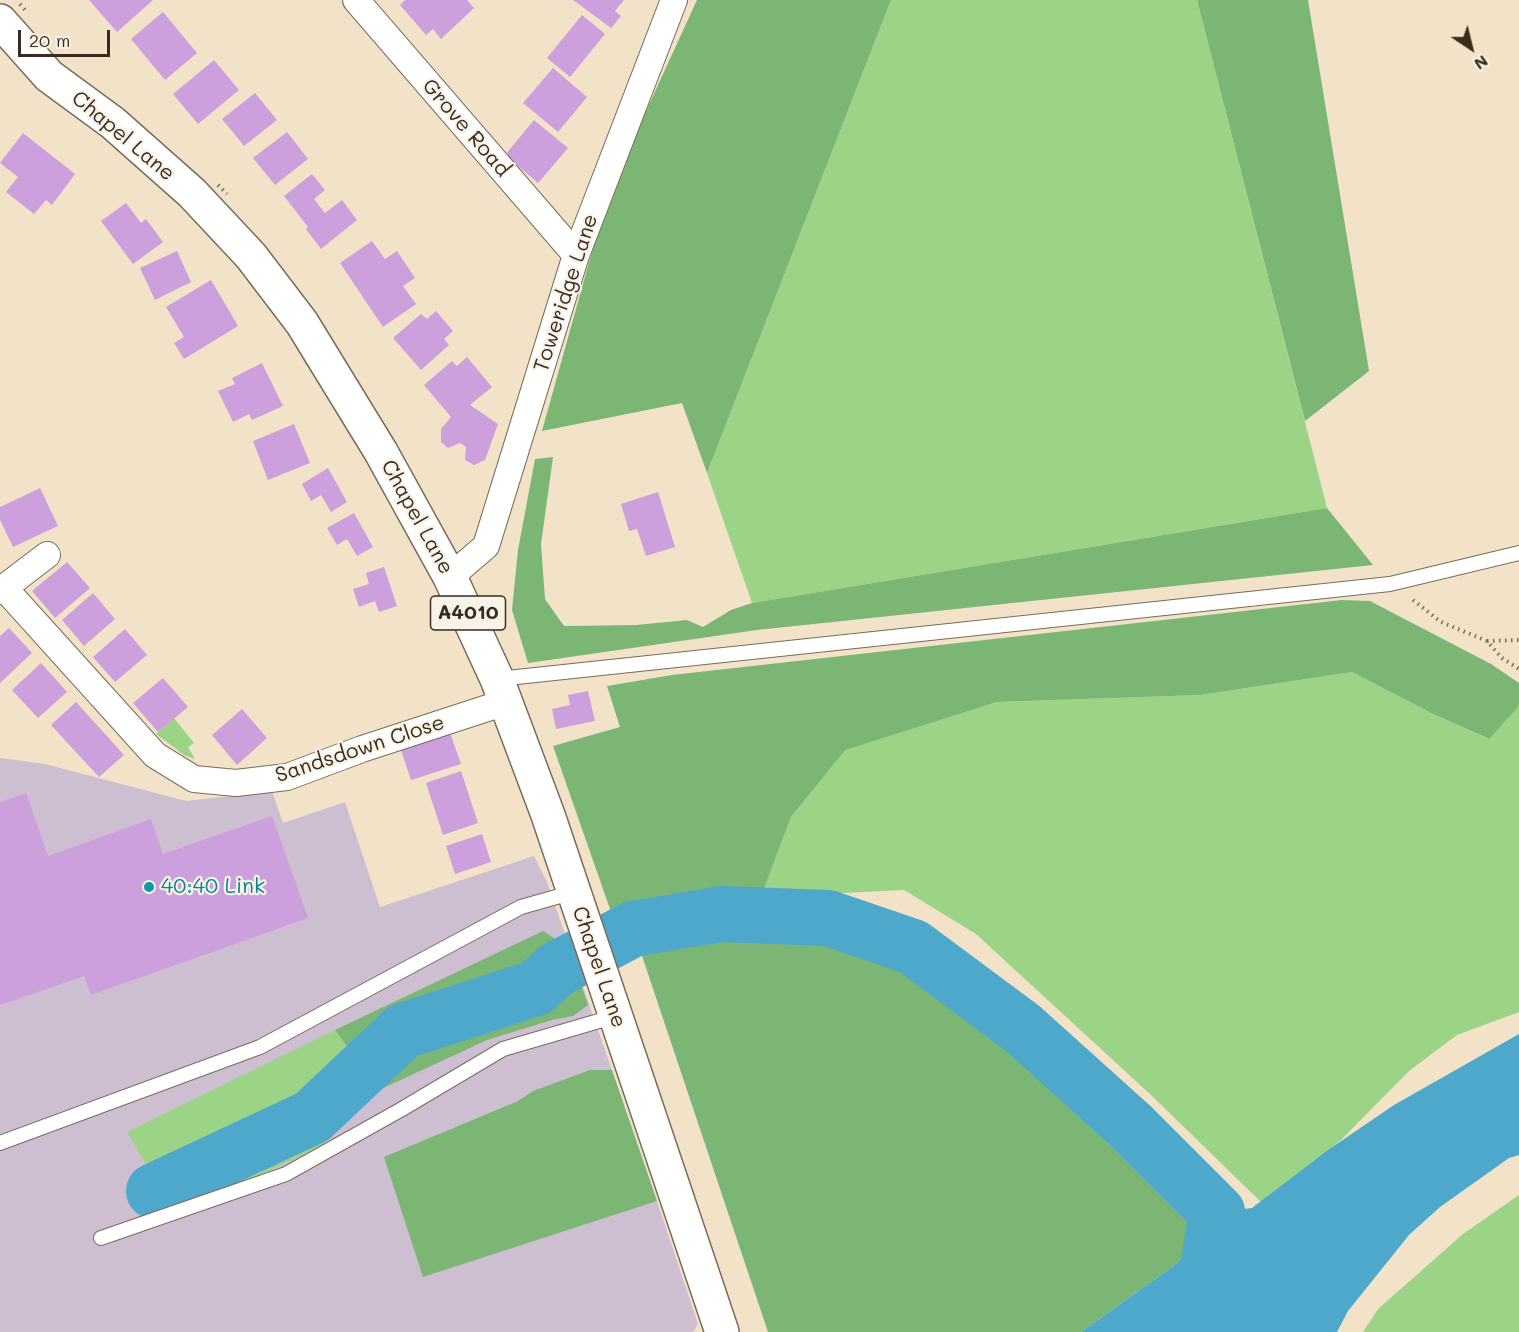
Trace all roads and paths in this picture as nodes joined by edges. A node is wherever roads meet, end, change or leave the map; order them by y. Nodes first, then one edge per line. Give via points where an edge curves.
1 (356, 0) edge
2 (674, 0) edge
3 (16, 12) edge
4 (218, 185) dead end
5 (227, 194) dead end
6 (576, 255) junction
7 (1519, 553) edge
8 (47, 555) dead end
9 (450, 576) junction
10 (1390, 584) junction
11 (2, 590) edge
12 (1519, 640) edge
13 (1487, 641) junction
14 (1519, 669) edge
15 (502, 691) junction
16 (574, 892) junction
17 (616, 1016) junction
18 (0, 1143) edge
19 (101, 1238) dead end
20 (722, 1332) edge

1 - 6 street, Grove Road
2 - 6 street, Toweridge Lane
3 - 9 highway, Chapel Lane / A4010 via 49,76 113,123 192,193 251,256 302,323 381,452
4 - 5 path, bridge
6 - 9 street, Toweridge Lane via 486,546
7 - 10 lane
8 - 11 street, Sandsdown Close
9 - 15 highway, Chapel Lane / A4010
10 - 13 path via 1441,622
10 - 15 lane
11 - 15 street, Sandsdown Close via 155,754 194,778 236,783 287,777
12 - 13 path
13 - 14 path
15 - 16 highway, Chapel Lane / A4010
16 - 17 highway, Chapel Lane / A4010
16 - 18 lane via 521,907 260,1047
17 - 19 lane via 502,1049 286,1174
17 - 20 highway, Chapel Lane / A4010

